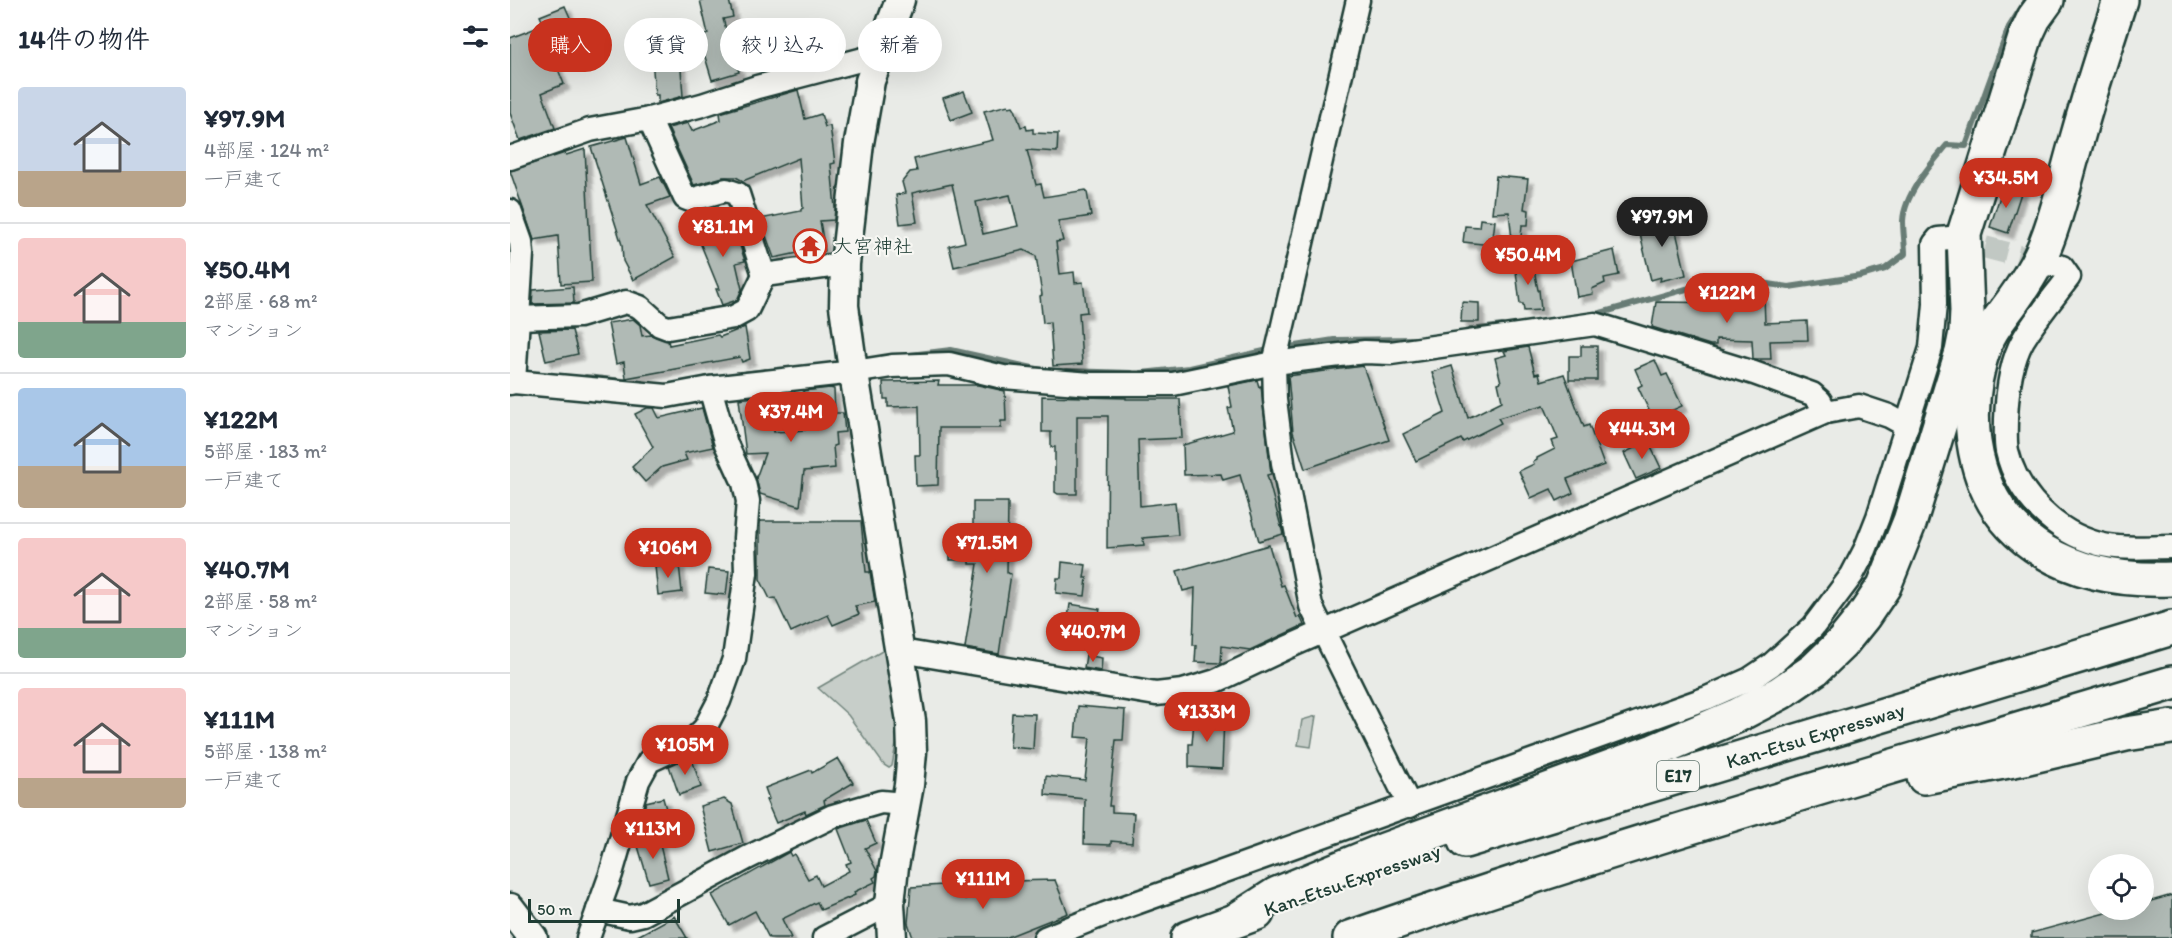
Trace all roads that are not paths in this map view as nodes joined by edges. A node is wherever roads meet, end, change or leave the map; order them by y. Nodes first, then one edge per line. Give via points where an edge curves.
1 (900, 0) edge
2 (1358, 0) edge
3 (2047, 0) edge
4 (2120, 0) edge
5 (893, 18) edge
6 (858, 61) edge
7 (874, 72) edge
8 (649, 119) junction
9 (510, 158) edge
10 (510, 212) edge
11 (1950, 238) dead end
12 (845, 264) junction
13 (2050, 264) tunnel mouth
14 (764, 275) junction
15 (518, 318) junction
16 (1276, 355) junction
17 (853, 366) junction
18 (520, 383) edge
19 (710, 388) junction
20 (1826, 412) junction
21 (1907, 426) junction
22 (2172, 547) edge
23 (2172, 579) edge
24 (2172, 628) edge
25 (1324, 633) junction
26 (901, 651) junction
27 (2172, 683) edge
28 (2172, 727) edge
29 (905, 804) junction
30 (1410, 806) junction
31 (1702, 824) junction
32 (890, 904) junction
33 (510, 909) edge
34 (598, 910) junction
35 (1238, 920) junction
36 (532, 938) edge
37 (588, 938) edge
38 (824, 938) edge
39 (892, 938) edge
40 (1045, 938) edge
41 (1188, 938) edge
42 (1350, 938) edge

1 - 5 street
2 - 16 street
3 - 35 highway via 2025,35 1964,234 1966,332 1910,521 1884,586 1842,643 1807,675 1736,716 1654,751 1373,854 1277,894
4 - 23 highway via 2046,244 2024,286 1985,344 1973,398 1972,428 1988,493 2023,538 2066,564 2092,573
6 - 8 street
7 - 12 street via 864,109
8 - 9 street via 590,130
8 - 14 street via 685,198 726,190 738,194
10 - 15 street via 521,242
11 - 21 street via 1938,239 1934,244 1931,348
12 - 14 street
12 - 17 street via 844,306
13 - 22 street via 2062,267 2069,277 2023,340 2007,395 2007,450 2018,480 2034,503 2077,536 2126,548
14 - 15 street via 747,310 734,317 668,328 640,307 626,302 579,316
15 - 18 street
16 - 17 street via 1173,384 1003,377 949,364
16 - 20 street via 1391,353 1595,324 1812,394
16 - 25 street via 1275,400 1283,463 1311,606
17 - 19 street
17 - 26 street
18 - 19 street via 668,396
19 - 34 street via 748,501 746,573 734,659 705,728 692,741 649,760 638,781
20 - 21 street via 1859,406
20 - 25 street
21 - 30 street via 1878,517 1852,575 1813,627 1771,665 1707,698
24 - 35 highway, Kan-Etsu Expressway / E17 via 1471,839
25 - 26 street via 1216,681 1183,692 1156,694
25 - 30 street
26 - 29 street via 912,752
27 - 31 highway
28 - 31 highway
29 - 32 street
29 - 34 street via 881,802 833,816 643,914 630,917
30 - 40 street
31 - 42 highway
32 - 38 street
32 - 39 street
33 - 36 street
34 - 37 street
35 - 41 highway, Kan-Etsu Expressway / E17

